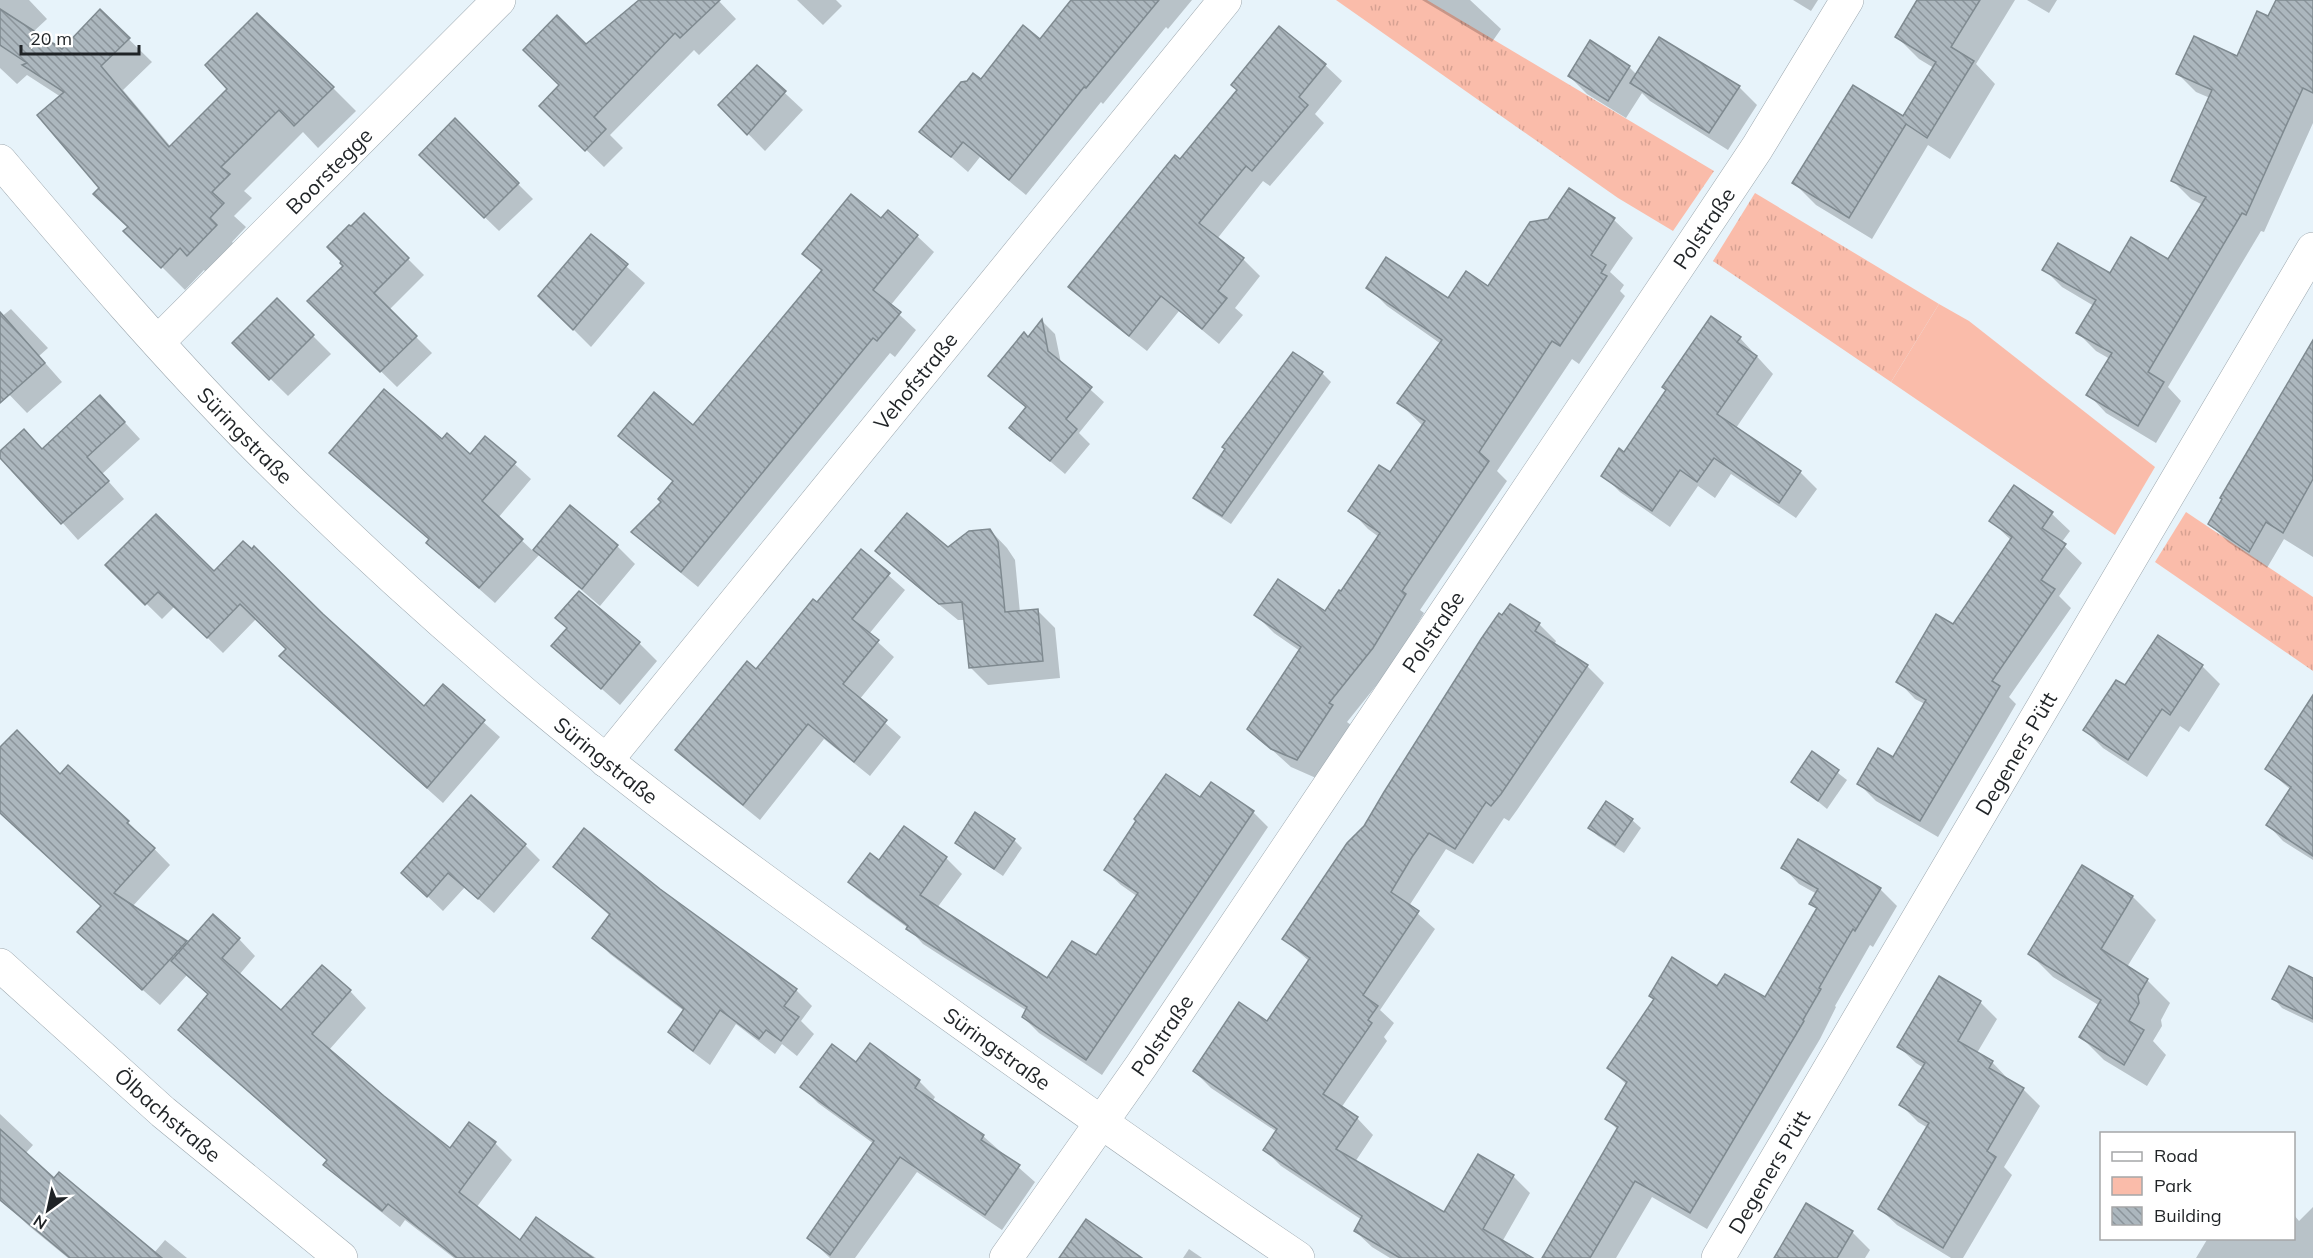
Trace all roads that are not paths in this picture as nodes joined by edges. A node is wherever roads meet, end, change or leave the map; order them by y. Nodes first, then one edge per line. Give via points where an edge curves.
1 (499, 0) edge
2 (1225, 0) edge
3 (1847, 0) edge
4 (0, 161) edge
5 (2313, 249) edge
6 (158, 342) junction
7 (606, 761) junction
8 (0, 965) edge
9 (1100, 1123) junction
10 (341, 1258) edge
11 (1006, 1258) edge
12 (1298, 1258) edge
13 (1718, 1258) edge

1 - 6 street, Boorstegge
2 - 7 street, Vehofstraße
3 - 9 street, Polstraße via 1757,148
4 - 6 street, Süringstraße
5 - 13 street, Degeners Pütt
6 - 7 street, Süringstraße via 256,447 367,554 490,665
7 - 9 street, Süringstraße via 753,874
8 - 10 street, Ölbachstraße via 163,1112
9 - 11 street, Polstraße
9 - 12 street, Süringstraße

